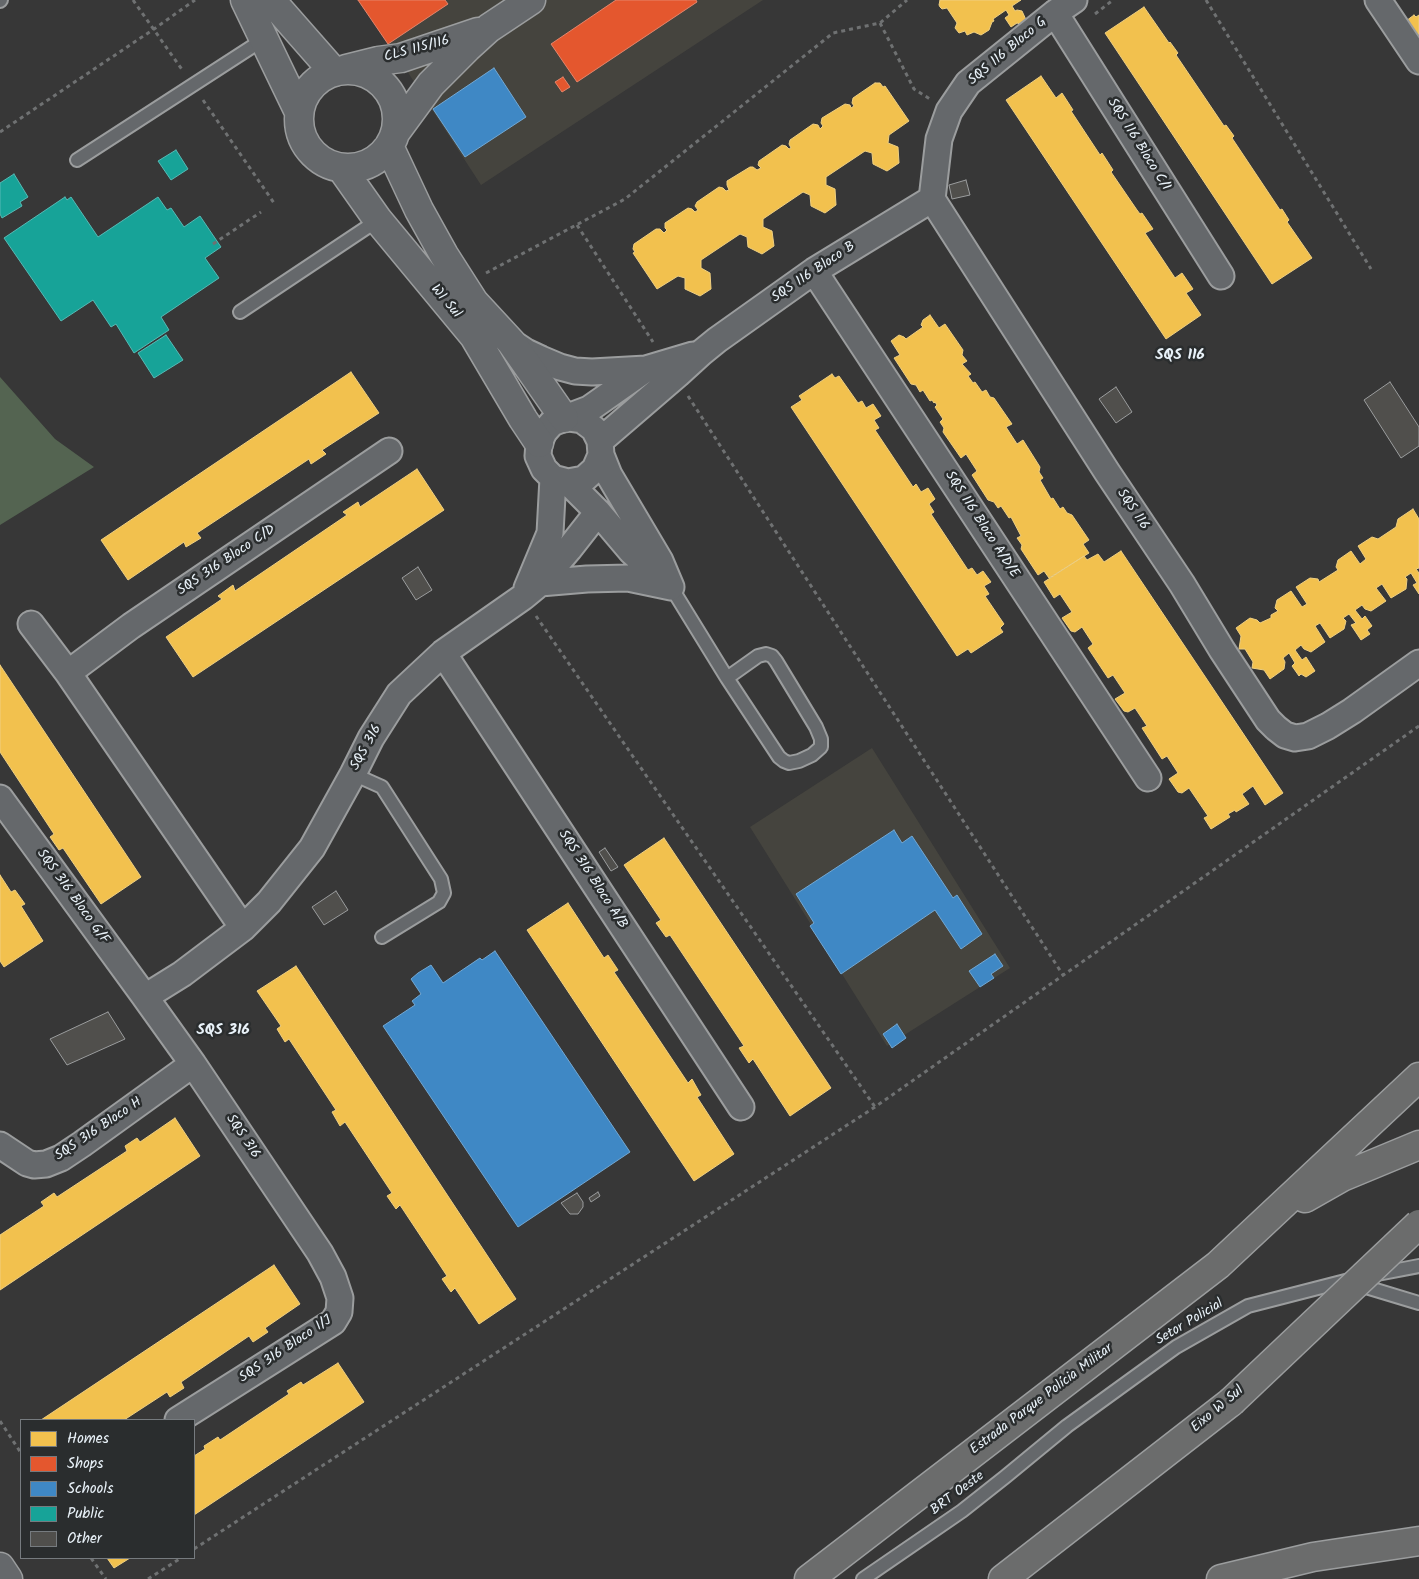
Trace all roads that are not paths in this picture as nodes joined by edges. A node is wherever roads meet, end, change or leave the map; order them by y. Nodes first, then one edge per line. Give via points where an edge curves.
1 (245, 0) edge
2 (272, 0) edge
3 (531, 0) edge
4 (1378, 0) edge
5 (1065, 6) edge
6 (488, 28) junction
7 (264, 39) junction
8 (1419, 61) edge
9 (340, 71) junction
10 (299, 112) junction
11 (392, 140) junction
12 (77, 160) dead end
13 (342, 168) junction
14 (932, 199) junction
15 (378, 220) junction
16 (814, 271) junction
17 (1221, 276) dead end
18 (240, 312) dead end
19 (510, 342) junction
20 (700, 352) junction
21 (652, 360) junction
22 (566, 418) junction
23 (539, 443) junction
24 (601, 448) junction
25 (388, 451) dead end
26 (561, 480) junction
27 (598, 512) junction
28 (671, 587) junction
29 (532, 590) junction
30 (31, 624) dead end
31 (443, 653) junction
32 (1419, 662) edge
33 (68, 673) junction
34 (727, 678) junction
35 (353, 774) junction
36 (1148, 778) dead end
37 (0, 798) edge
38 (243, 928) junction
39 (382, 937) dead end
40 (145, 997) junction
41 (193, 1064) junction
42 (1419, 1077) edge
43 (741, 1107) dead end
44 (1, 1145) edge
45 (1419, 1145) edge
46 (1270, 1216) junction
47 (1419, 1224) edge
48 (320, 1253) joint
49 (1419, 1266) edge
50 (1344, 1280) junction
51 (1419, 1303) edge
52 (180, 1419) edge
53 (1067, 1426) joint
54 (1419, 1542) edge
55 (0, 1567) edge
56 (8, 1579) edge
57 (808, 1579) edge
58 (863, 1579) edge
59 (1003, 1579) edge
60 (1221, 1579) edge

1 - 7 street
2 - 9 street
3 - 6 street, CLS 115/116
4 - 8 street
5 - 14 street, SQS 116 Bloco G via 968,83 949,111 939,139
5 - 17 street, SQS 116 Bloco C/I
6 - 9 street, CLS 115/116 via 401,58
6 - 11 street, CLS 115/116 via 431,84
7 - 10 street
7 - 12 lane
9 - 10 street via 317,80 305,94
9 - 11 street via 364,72 380,81 392,96 397,114
10 - 13 street via 300,131 309,150 324,162
11 - 13 street via 380,157 369,164
11 - 19 street, W1 Sul via 419,210 444,254 474,302
13 - 15 street, W1 Sul
14 - 16 street, SQS 116 Bloco B
14 - 32 street, SQS 116 via 1222,650 1276,728 1295,738 1308,736 1328,726
15 - 18 lane
15 - 23 street, W1 Sul via 474,336
16 - 20 street, SQS 116 Bloco B
16 - 36 street, SQS 116 Bloco A/D/E
19 - 21 street, SQS 116 Bloco B via 541,359 575,371 592,372
19 - 22 street, W1 Sul
20 - 21 street, SQS 116 Bloco B
20 - 24 street, SQS 116 Bloco B
21 - 22 street, SQS 116 Bloco B via 589,408
22 - 23 street via 552,423
22 - 24 street via 582,420 594,429
23 - 26 street via 538,456 544,469
24 - 26 street via 595,469 584,479
24 - 28 street via 609,475 660,561
25 - 33 street, SQS 316 Bloco C/D via 131,626
26 - 27 street
26 - 29 street via 550,533
27 - 28 street via 631,551
27 - 29 street, SQS 316
28 - 29 street via 628,578 587,579
28 - 34 lane
29 - 31 street, SQS 316
30 - 33 street
31 - 35 street, SQS 316 via 399,694
31 - 43 street, SQS 316 Bloco A/B
33 - 38 street
34 - 34 lane via 784,761 799,761 821,747 816,727 772,656 758,656
35 - 38 street, SQS 316 via 312,848 269,902
35 - 39 lane via 382,787 441,879 444,893 439,902
37 - 40 street, SQS 316 Bloco G/F
38 - 40 street, SQS 316
40 - 41 street, SQS 316
41 - 44 street, SQS 316 Bloco H via 82,1144 46,1164 27,1163
41 - 48 street, SQS 316
42 - 46 main road
45 - 46 main road via 1342,1177
46 - 57 main road, Estrada Parque Polícia Militar via 1218,1265
47 - 59 main road, Eixo W Sul, bridge via 1231,1402
48 - 52 street, SQS 316 Bloco I/J via 340,1298 339,1312 333,1322
49 - 50 lane
50 - 51 lane
50 - 53 lane, Setor Policial via 1248,1306 1176,1347
53 - 58 lane, BRT Oeste via 962,1511
54 - 60 main road via 1313,1556
55 - 56 street

